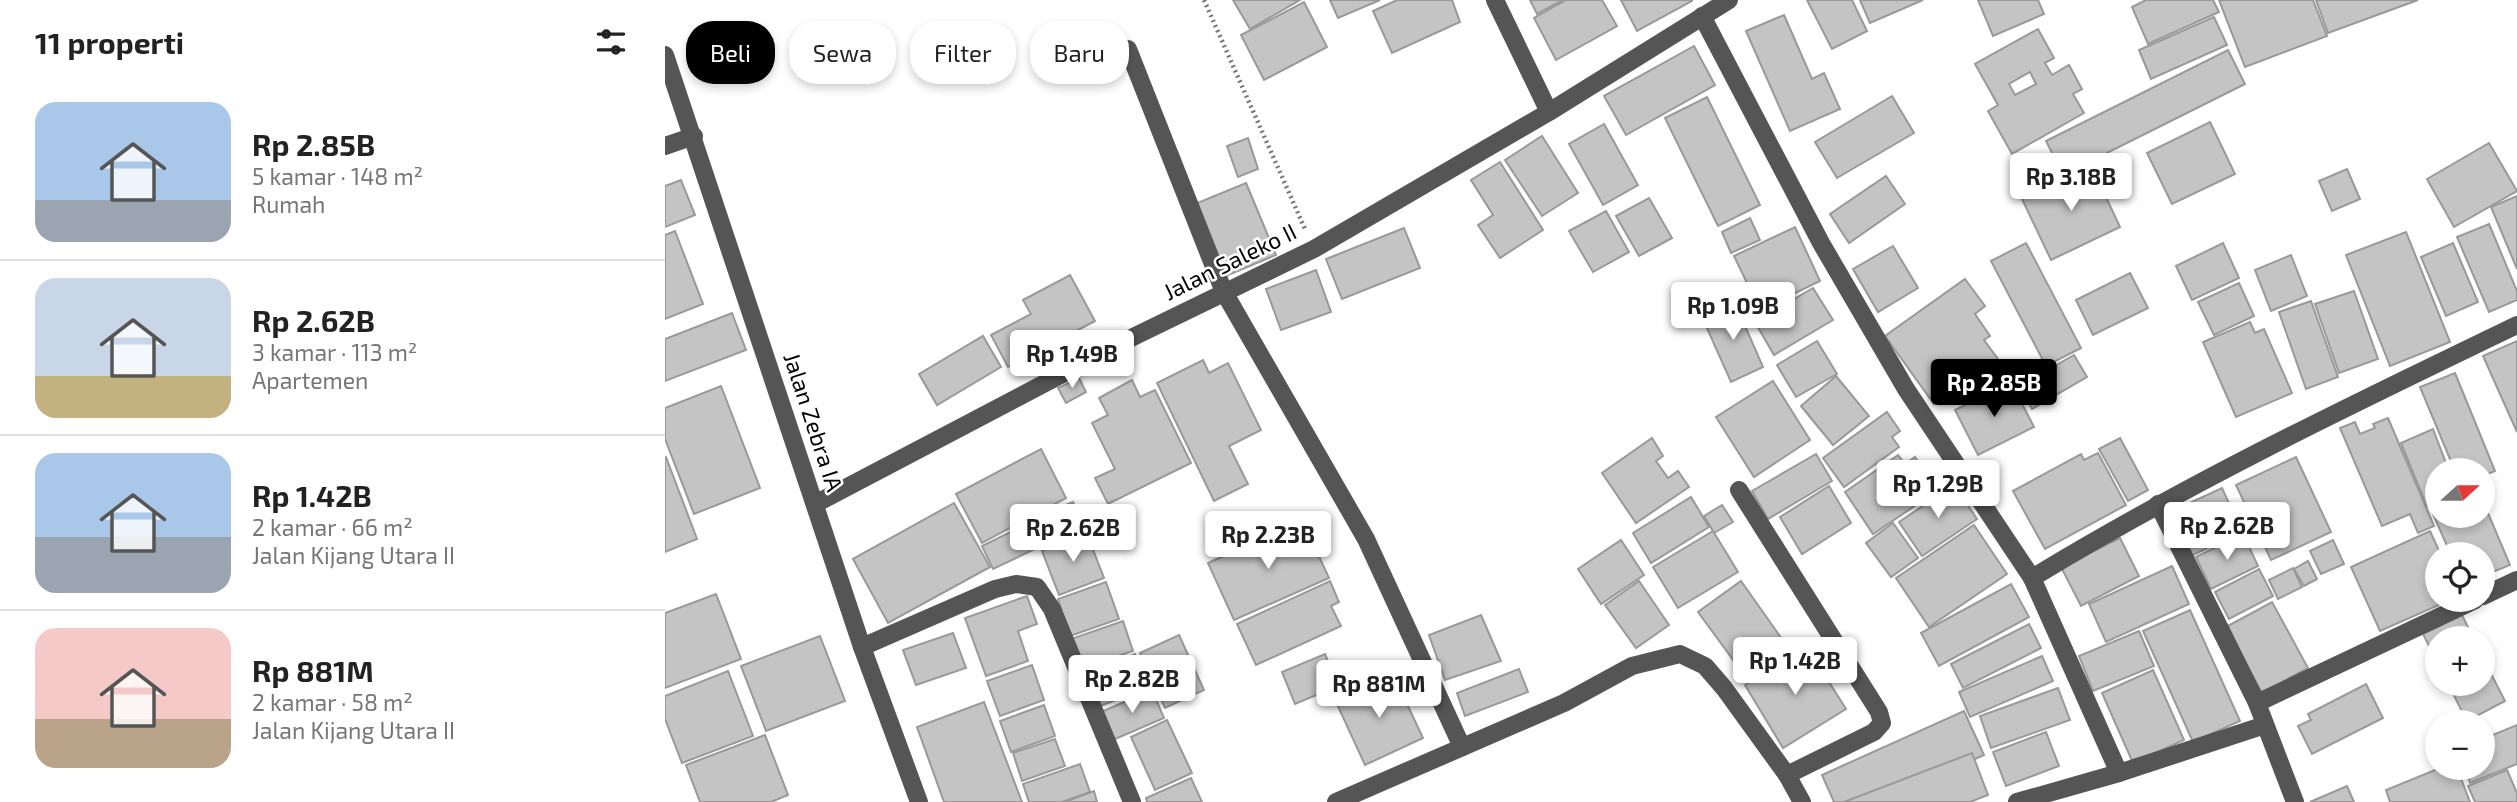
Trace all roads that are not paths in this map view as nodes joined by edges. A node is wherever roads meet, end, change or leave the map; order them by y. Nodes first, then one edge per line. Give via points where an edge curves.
1 (1495, 0) edge
2 (1729, 0) edge
3 (1702, 16) junction
4 (1129, 52) edge
5 (665, 55) edge
6 (1549, 112) junction
7 (694, 136) junction
8 (665, 146) edge
9 (1224, 292) junction
10 (2517, 325) edge
11 (1739, 490) dead end
12 (815, 504) junction
13 (2158, 504) junction
14 (2032, 578) junction
15 (2517, 580) edge
16 (2495, 590) edge
17 (2450, 612) edge
18 (862, 647) junction
19 (2257, 703) junction
20 (2265, 725) junction
21 (1462, 747) junction
22 (2119, 773) junction
23 (1787, 775) junction
24 (919, 802) edge
25 (1132, 802) edge
26 (1336, 802) edge
27 (1802, 802) edge
28 (2017, 802) edge
29 (2295, 802) edge

1 - 6 street
2 - 3 street, Jalan Saleko II
3 - 6 street, Jalan Saleko II
3 - 14 street via 1821,243 1906,389
4 - 9 street
5 - 7 street, Jalan Zebra IA
6 - 9 street, Jalan Saleko II via 1314,249
7 - 8 street
7 - 12 street, Jalan Zebra IA
9 - 12 street, Jalan Saleko II
9 - 21 street via 1366,539
10 - 13 street
11 - 23 street via 1882,723 1862,739
12 - 18 street, Jalan Zebra IA
13 - 14 street
13 - 19 street
14 - 22 street
15 - 16 street
17 - 19 street
18 - 24 street, Jalan Zebra IA
18 - 25 street via 995,589 1016,584 1037,587 1052,609
19 - 20 street
20 - 22 street
20 - 29 street
21 - 23 street via 1632,666 1679,654 1705,666
21 - 26 street
22 - 28 street
23 - 27 street

